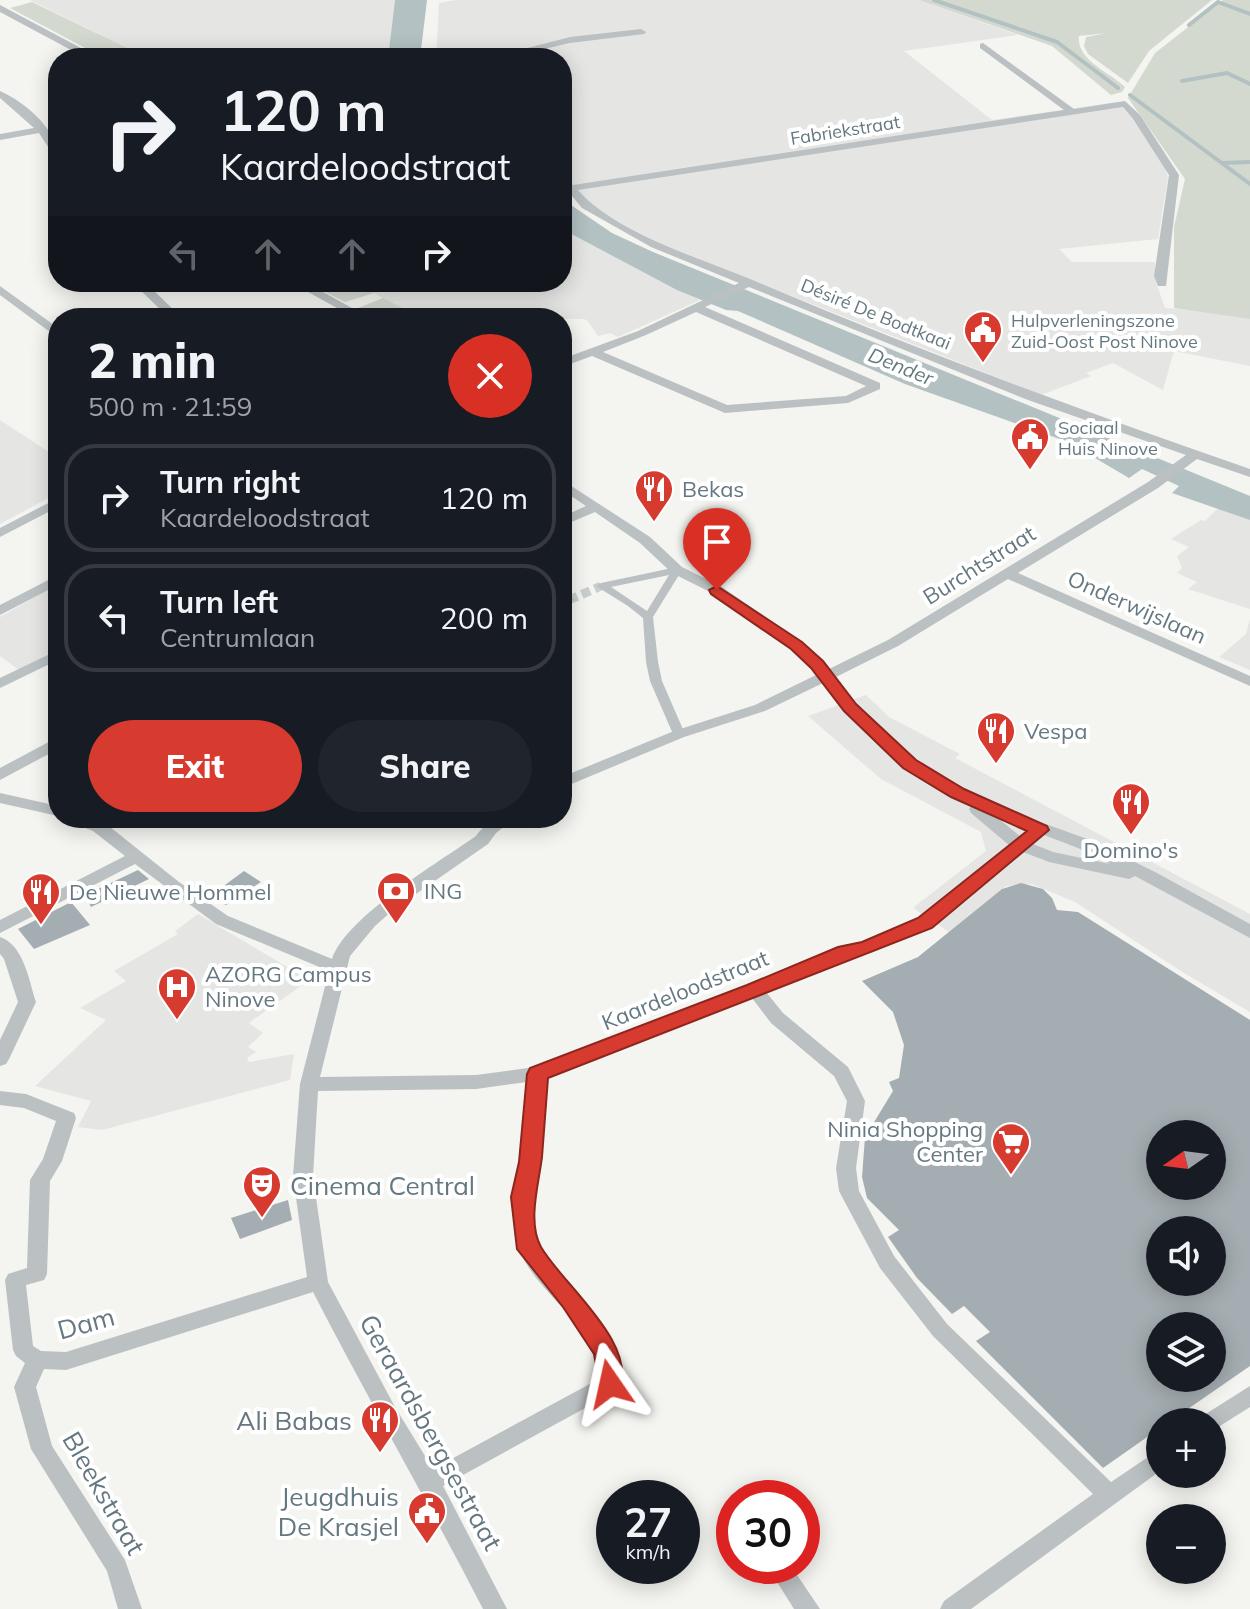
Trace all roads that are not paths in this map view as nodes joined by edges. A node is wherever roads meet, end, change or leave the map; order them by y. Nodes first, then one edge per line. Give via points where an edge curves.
1 (0, 8) edge
2 (641, 32) dead end
3 (983, 46) dead end
4 (74, 48) edge
5 (536, 48) edge
6 (0, 94) edge
7 (1072, 112) junction
8 (43, 129) junction
9 (0, 137) edge
10 (48, 137) edge
11 (572, 188) edge
12 (572, 189) edge
13 (747, 284) junction
14 (1162, 284) dead end
15 (0, 289) edge
16 (149, 292) edge
17 (315, 292) edge
18 (165, 308) edge
19 (345, 308) edge
20 (697, 308) junction
21 (48, 326) edge
22 (593, 352) junction
23 (572, 359) edge
24 (1187, 461) junction
25 (1250, 473) edge
26 (572, 491) edge
27 (48, 507) edge
28 (596, 507) junction
29 (572, 518) edge
30 (0, 533) edge
31 (677, 570) junction
32 (1007, 573) junction
33 (48, 585) edge
34 (0, 611) edge
35 (648, 617) junction
36 (48, 659) edge
37 (827, 677) junction
38 (1250, 682) edge
39 (0, 684) edge
40 (679, 734) junction
41 (48, 748) edge
42 (0, 775) edge
43 (572, 779) edge
44 (958, 793) junction
45 (0, 798) edge
46 (48, 809) edge
47 (100, 828) edge
48 (492, 828) edge
49 (1040, 830) junction
50 (1020, 845) junction
51 (138, 856) junction
52 (1151, 877) junction
53 (0, 927) edge
54 (1250, 932) edge
55 (0, 943) edge
56 (338, 968) junction
57 (755, 990) junction
58 (0, 1059) edge
59 (537, 1074) junction
60 (309, 1084) junction
61 (0, 1098) edge
62 (318, 1282) junction
63 (37, 1360) junction
64 (1250, 1395) edge
65 (1226, 1412) edge
66 (1146, 1469) edge
67 (429, 1482) junction
68 (1109, 1495) junction
69 (791, 1584) edge
70 (130, 1609) edge
71 (495, 1609) edge
72 (808, 1609) edge
73 (952, 1609) edge

1 - 4 street
2 - 5 street
3 - 7 street
6 - 8 street
7 - 11 street, Fabriekstraat
7 - 14 street, Fabriekstraat via 1125,104 1174,175
8 - 9 street
8 - 10 street
12 - 13 street, Désiré De Bodtkaai via 586,206 618,226
13 - 20 street
13 - 24 street, Désiré De Bodtkaai
15 - 21 street
16 - 18 street
17 - 19 street
20 - 22 street
20 - 22 street via 876,386 848,399 725,409
22 - 23 street
24 - 25 street, Désiré De Bodtkaai
24 - 32 street, Burchtstraat
26 - 28 street
27 - 30 street
28 - 29 street
28 - 31 street via 645,540
31 - 35 street
31 - 35 street via 601,586
31 - 37 street via 717,590 797,645
32 - 37 street, Burchtstraat
32 - 38 street, Onderwijslaan
33 - 34 street
35 - 40 street via 657,686
36 - 39 street
37 - 40 street, Burchtstraat via 760,708
37 - 44 street via 886,745
40 - 43 street, Burchtstraat
41 - 42 street
44 - 49 street
44 - 50 street
45 - 46 street
47 - 51 street
48 - 56 street, Geraardsbergsestraat via 369,922 342,954
49 - 50 street, Kaardeloodstraat
49 - 52 street via 1084,844
50 - 52 street via 1049,857
50 - 57 street, Kaardeloodstraat via 925,923
51 - 53 street
51 - 56 street via 222,920
52 - 54 street
55 - 58 street via 12,957 27,1002
56 - 60 street, Geraardsbergsestraat
57 - 59 street, Kaardeloodstraat
57 - 68 street via 777,1018 837,1068 856,1101 846,1168 849,1191 887,1262 940,1330
59 - 60 street, Kaardeloodstraat via 476,1082
59 - 67 street via 522,1197 529,1249 605,1351 610,1384
60 - 62 street, Geraardsbergsestraat via 303,1176
61 - 63 street, Dam via 26,1101 67,1118 40,1180 37,1274 15,1280 23,1350
62 - 63 street, Dam via 66,1361
62 - 67 street, Geraardsbergsestraat
63 - 70 street, Bleekstraat via 25,1387 42,1449 117,1567
64 - 65 street
66 - 68 street
67 - 71 street, Geraardsbergsestraat
68 - 73 street
69 - 72 street

